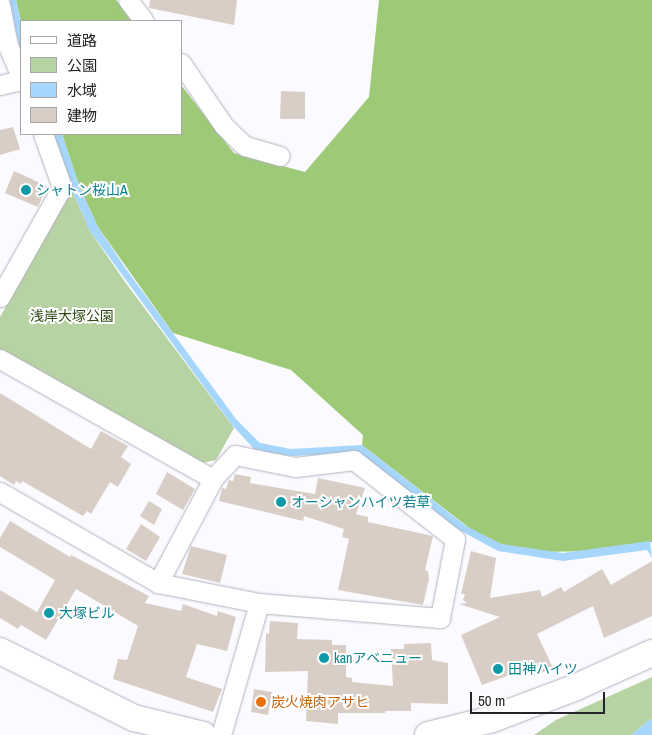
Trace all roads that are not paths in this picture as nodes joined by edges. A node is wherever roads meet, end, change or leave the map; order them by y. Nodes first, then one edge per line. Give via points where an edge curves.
1 (128, 0) edge
2 (0, 4) edge
3 (143, 20) edge
4 (182, 64) edge
5 (20, 74) edge
6 (20, 80) edge
7 (0, 85) edge
8 (43, 135) edge
9 (280, 156) dead end
10 (0, 297) edge
11 (0, 359) edge
12 (213, 479) junction
13 (0, 492) edge
14 (158, 583) junction
15 (259, 603) junction
16 (0, 651) edge
17 (652, 652) edge
18 (203, 735) edge
19 (221, 735) edge
20 (428, 735) edge

1 - 3 street
2 - 5 street via 8,46
4 - 9 street via 224,126 245,146
6 - 7 street
8 - 10 street via 62,187
11 - 12 street
12 - 14 street
12 - 15 street via 235,455 295,467 354,460 455,539 440,618
13 - 14 street
14 - 15 street
15 - 19 street
16 - 18 street via 134,718
17 - 20 street via 574,688 492,719

